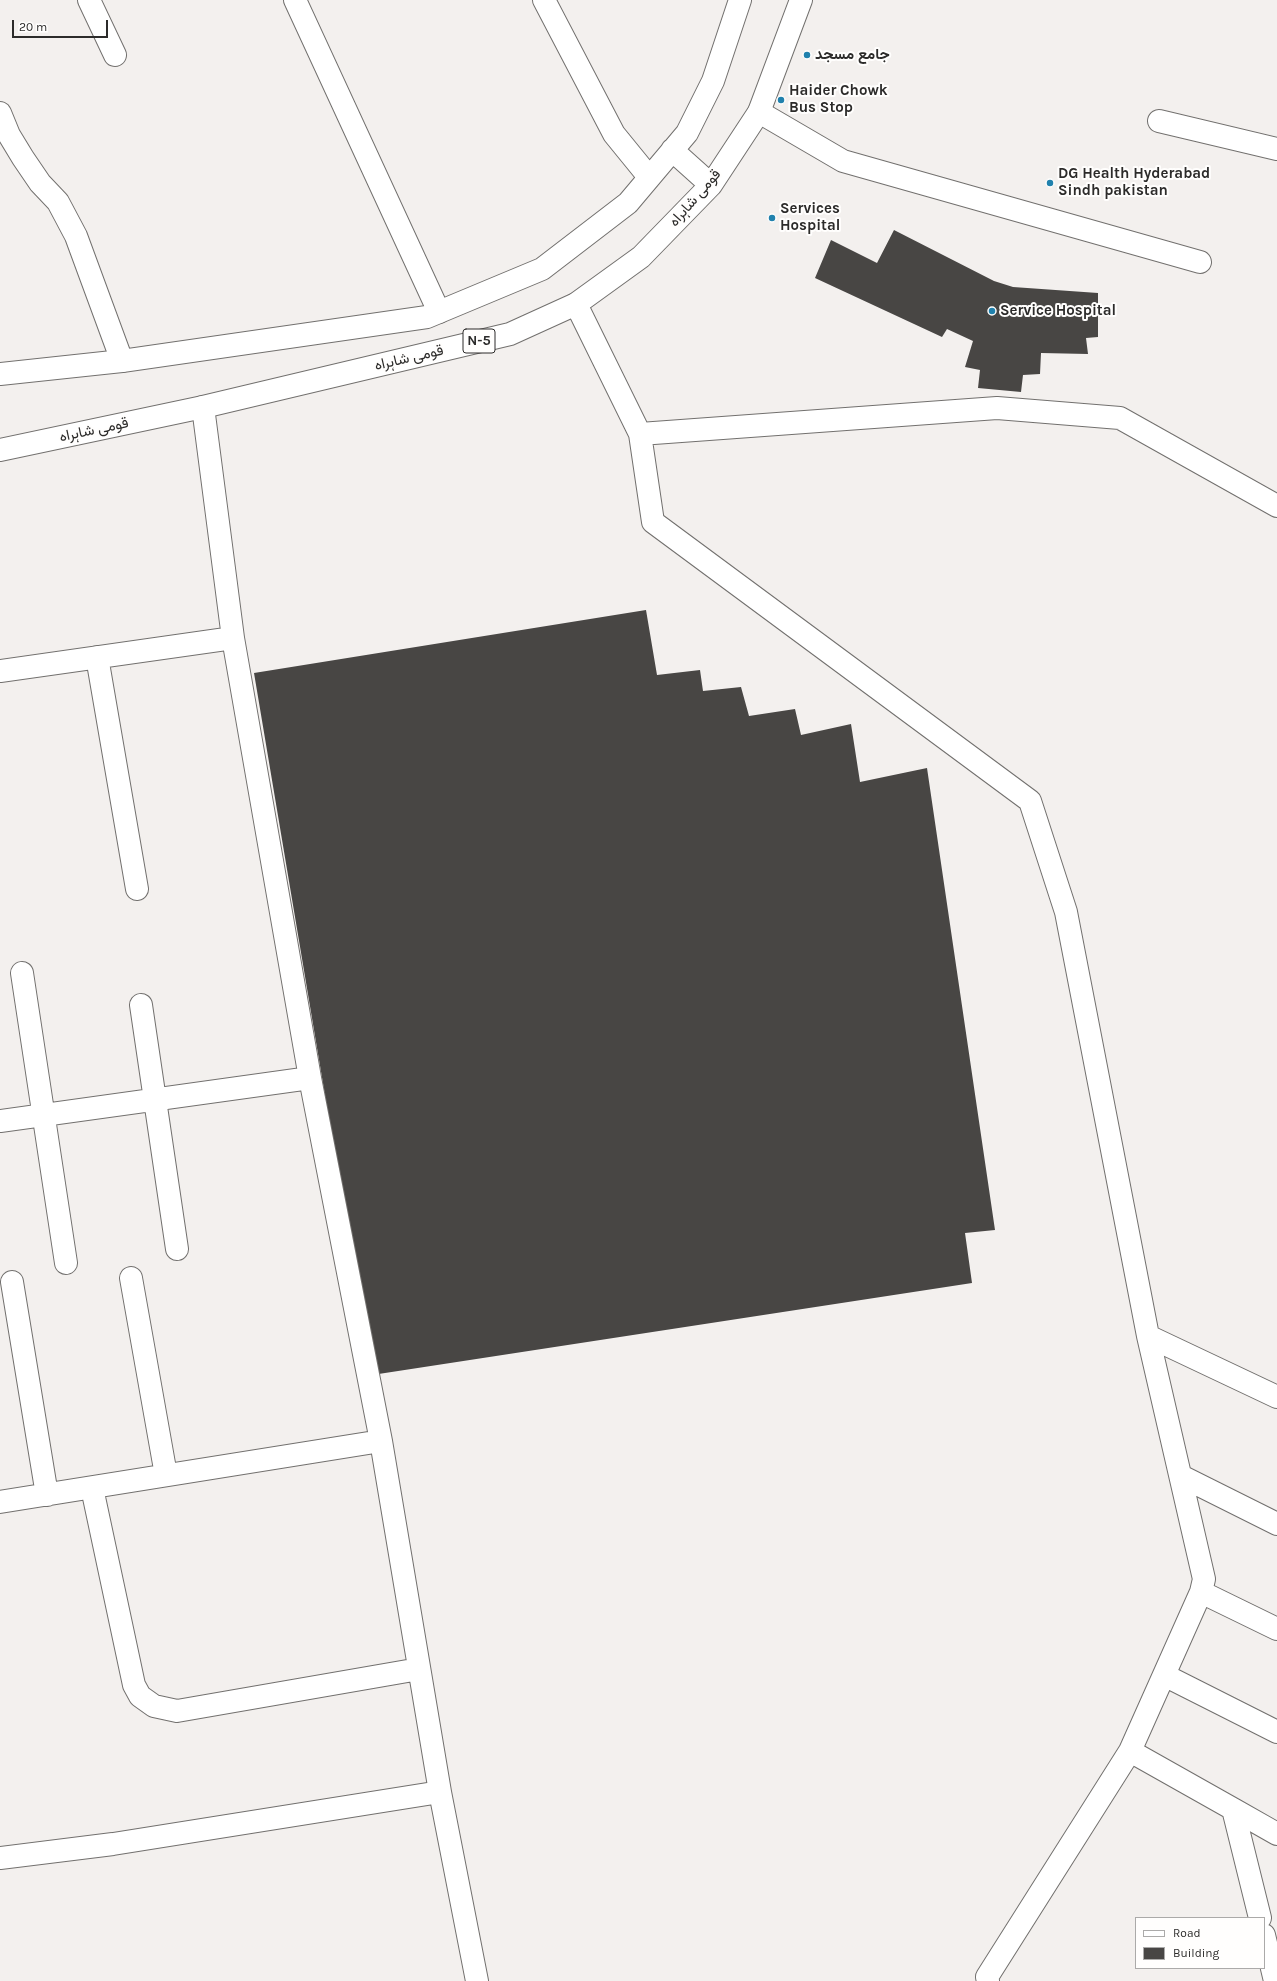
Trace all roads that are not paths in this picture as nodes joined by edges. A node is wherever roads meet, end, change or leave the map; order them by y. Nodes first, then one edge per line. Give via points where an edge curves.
1 (89, 0) edge
2 (295, 0) edge
3 (544, 0) edge
4 (740, 0) edge
5 (801, 0) edge
6 (115, 55) dead end
7 (759, 112) junction
8 (0, 113) edge
9 (1159, 121) dead end
10 (1277, 149) edge
11 (672, 150) junction
12 (649, 177) junction
13 (711, 185) junction
14 (1200, 262) dead end
15 (576, 304) junction
16 (439, 312) junction
17 (122, 361) junction
18 (0, 374) edge
19 (203, 407) junction
20 (640, 434) junction
21 (0, 450) edge
22 (1277, 506) edge
23 (233, 638) junction
24 (98, 657) junction
25 (0, 671) edge
26 (137, 889) dead end
27 (22, 973) dead end
28 (141, 1005) dead end
29 (310, 1078) junction
30 (155, 1099) junction
31 (44, 1115) junction
32 (0, 1121) edge
33 (177, 1249) dead end
34 (66, 1263) dead end
35 (131, 1278) dead end
36 (12, 1282) dead end
37 (1148, 1336) junction
38 (1277, 1397) edge
39 (381, 1441) junction
40 (166, 1475) junction
41 (1181, 1476) junction
42 (92, 1488) junction
43 (47, 1495) junction
44 (0, 1502) edge
45 (1277, 1524) edge
46 (1201, 1592) junction
47 (1277, 1629) edge
48 (419, 1669) junction
49 (1164, 1676) junction
50 (1277, 1732) edge
51 (1130, 1751) junction
52 (440, 1792) junction
53 (1233, 1809) junction
54 (1277, 1834) edge
55 (0, 1858) edge
56 (1260, 1917) edge
57 (1265, 1939) edge
58 (477, 1981) edge
59 (988, 1981) edge
60 (1275, 1981) edge

1 - 6 main road
2 - 16 main road
3 - 12 main road via 614,134
4 - 11 main road via 713,81 687,133
5 - 7 main road, قومی شاہراہ / N-5
7 - 13 main road, قومی شاہراہ / N-5
7 - 14 main road via 843,161
8 - 17 main road via 23,158 40,183 58,202 76,236
9 - 10 main road
11 - 12 main road
11 - 13 main road
12 - 16 main road via 628,203 542,269
13 - 15 main road, قومی شاہراہ / N-5 via 641,257
15 - 19 main road, قومی شاہراہ / N-5 via 510,334
15 - 20 main road
16 - 17 main road via 427,317
17 - 18 main road
19 - 21 main road, قومی شاہراہ / N-5
19 - 23 main road
20 - 22 main road via 997,408 1120,418
20 - 37 main road via 653,522 1030,801 1066,912
23 - 24 main road
23 - 29 main road
24 - 25 main road
24 - 26 main road
27 - 31 main road
28 - 30 main road
29 - 30 main road
29 - 39 main road
30 - 31 main road
30 - 33 main road
31 - 32 main road
31 - 34 main road
35 - 40 main road
36 - 43 main road
37 - 38 main road
37 - 41 main road
39 - 40 main road
39 - 48 main road
40 - 42 main road
41 - 45 main road
41 - 46 main road via 1204,1579
42 - 43 main road
42 - 48 main road via 134,1685 140,1696 154,1706 176,1711
43 - 44 main road
46 - 47 main road
46 - 49 main road
48 - 52 main road
49 - 50 main road
49 - 51 main road
51 - 53 main road
51 - 59 main road via 987,1977
52 - 55 main road via 112,1844
52 - 58 main road
53 - 54 main road
53 - 56 main road
57 - 60 main road

